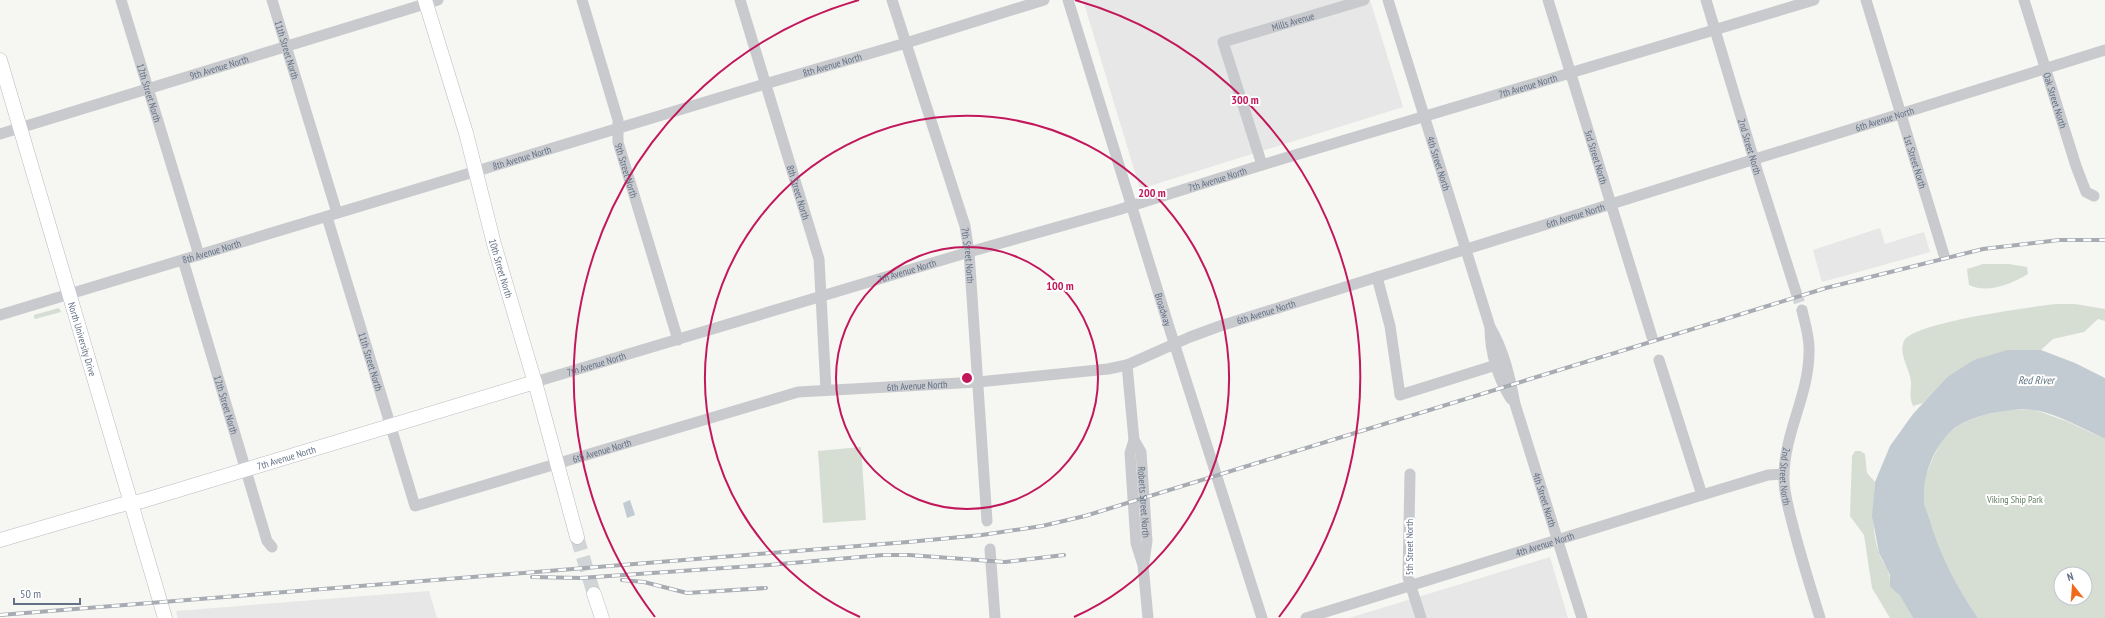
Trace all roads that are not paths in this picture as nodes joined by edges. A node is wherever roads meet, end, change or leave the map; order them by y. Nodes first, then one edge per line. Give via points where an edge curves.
1 (120, 0) edge
2 (272, 0) edge
3 (582, 0) edge
4 (740, 0) edge
5 (892, 0) edge
6 (1044, 0) edge
7 (1068, 0) edge
8 (1364, 0) edge
9 (1388, 0) edge
10 (1548, 0) edge
11 (1706, 0) edge
12 (1814, 0) edge
13 (1866, 0) edge
14 (2024, 0) edge
15 (430, 2) edge
16 (1716, 30) junction
17 (906, 43) junction
18 (286, 47) junction
19 (2105, 50) edge
20 (0, 60) edge
21 (2046, 68) junction
22 (1570, 74) junction
23 (765, 84) junction
24 (148, 89) junction
25 (1901, 113) junction
26 (1423, 117) junction
27 (21, 128) junction
28 (617, 128) junction
29 (0, 134) edge
30 (1754, 159) junction
31 (1262, 165) junction
32 (475, 172) junction
33 (2094, 196) dead end
34 (1132, 205) junction
35 (1610, 205) junction
36 (332, 215) junction
37 (1466, 250) junction
38 (969, 252) junction
39 (199, 255) junction
40 (1944, 255) dead end
41 (183, 260) junction
42 (1377, 277) junction
43 (1796, 292) tunnel mouth
44 (70, 294) junction
45 (821, 297) junction
46 (1802, 310) tunnel mouth
47 (0, 315) edge
48 (1490, 327) junction
49 (1652, 337) dead end
50 (678, 340) junction
51 (1174, 343) junction
52 (1659, 360) dead end
53 (1126, 365) junction
54 (1496, 365) junction
55 (535, 382) junction
56 (978, 382) junction
57 (826, 390) junction
58 (1515, 404) junction
59 (391, 426) junction
60 (558, 463) junction
61 (247, 470) junction
62 (1410, 474) dead end
63 (1784, 474) junction
64 (1702, 495) junction
65 (132, 502) junction
66 (415, 506) joint
67 (987, 521) dead end
68 (577, 537) tunnel mouth
69 (1558, 539) junction
70 (0, 540) edge
71 (272, 547) dead end
72 (990, 549) dead end
73 (1411, 586) junction
74 (594, 594) tunnel mouth
75 (166, 618) edge
76 (602, 618) edge
77 (995, 618) edge
78 (1148, 618) edge
79 (1262, 618) edge
80 (1306, 618) edge
81 (1421, 618) edge
82 (1582, 618) edge
83 (1820, 618) edge

1 - 24 street, 12th Street North
2 - 18 street, 11th Street North
3 - 28 street, 9th Street North via 618,120
4 - 23 street, 8th Street North
5 - 17 street, 7th Street North
6 - 17 street, 8th Avenue North
7 - 34 street, Broadway
8 - 31 street, Mills Avenue via 1223,42
9 - 26 street, 4th Street North
10 - 22 street, 3rd Street North
11 - 16 street, 2nd Street North
12 - 16 street, 7th Avenue North
13 - 25 street, 1st Street North
14 - 21 street, Oak Street North
15 - 18 street, 9th Avenue North
15 - 32 main road, 10th Street North
16 - 22 street, 7th Avenue North
16 - 30 street, 2nd Street North
17 - 23 street, 8th Avenue North
17 - 38 street, 7th Street North via 965,226
18 - 24 street, 9th Avenue North
18 - 36 street, 11th Street North
19 - 21 street, 6th Avenue North
20 - 27 main road, North University Drive
21 - 25 street, 6th Avenue North
21 - 33 street, Oak Street North via 2076,166 2086,192
22 - 26 street, 7th Avenue North
22 - 35 street, 3rd Street North
23 - 28 street, 8th Avenue North
23 - 45 street, 8th Street North via 819,259
24 - 27 street, 9th Avenue North
24 - 39 street, 12th Street North
25 - 30 street, 6th Avenue North
25 - 40 street, 1st Street North
26 - 31 street, 7th Avenue North
26 - 37 street, 4th Street North
27 - 29 street, 9th Avenue North
27 - 44 main road, North University Drive
28 - 32 street, 8th Avenue North
28 - 50 street, 9th Street North via 618,142
30 - 35 street, 6th Avenue North
30 - 43 street, 2nd Street North
31 - 34 street, 7th Avenue North
32 - 36 street, 8th Avenue North
32 - 55 main road, 10th Street North
34 - 38 street, 7th Avenue North
34 - 51 street, Broadway
35 - 37 street, 6th Avenue North
35 - 49 street, 3rd Street North
36 - 39 street, 8th Avenue North
36 - 59 street, 11th Street North
37 - 42 street, 6th Avenue North
37 - 48 street, 4th Street North
38 - 45 street, 7th Avenue North
38 - 56 street, 7th Street North
39 - 41 street, 8th Avenue North
41 - 44 street, 8th Avenue North
41 - 61 street, 12th Street North
42 - 51 street, 6th Avenue North
42 - 54 street via 1390,326 1400,395
44 - 47 street, 8th Avenue North
44 - 65 main road, North University Drive
45 - 50 street, 7th Avenue North
45 - 57 street, 8th Street North
46 - 63 street, 2nd Street North via 1810,350 1805,389 1791,434
48 - 54 street, 4th Street North via 1490,342
48 - 58 street, 4th Street North via 1497,339
50 - 55 street, 7th Avenue North
51 - 53 street, 6th Avenue North
51 - 79 street, Broadway
52 - 64 street
53 - 56 street, 6th Avenue North
53 - 78 street, Roberts Street North via 1134,440 1130,453 1136,543 1143,565
54 - 58 street, 4th Street North via 1504,388
55 - 59 main road, 7th Avenue North
55 - 60 main road, 10th Street North
56 - 57 street, 6th Avenue North
56 - 67 street, 7th Street North
57 - 60 street, 6th Avenue North via 798,392
58 - 69 street, 4th Street North
59 - 61 main road, 7th Avenue North
59 - 66 street, 11th Street North
60 - 66 street, 6th Avenue North
60 - 68 main road, 10th Street North
61 - 65 main road, 7th Avenue North via 142,502
61 - 71 street, 12th Street North via 267,541
62 - 73 street, 5th Street North via 1408,572
63 - 64 street, 4th Avenue North via 1768,475
63 - 83 street, 2nd Street North via 1788,506
64 - 69 street, 4th Avenue North
65 - 70 main road, 7th Avenue North
65 - 75 main road, North University Drive
69 - 73 street, 4th Avenue North
69 - 82 street, 4th Street North
72 - 77 street
73 - 80 street, 4th Avenue North
73 - 81 street, 5th Street North
74 - 76 main road

